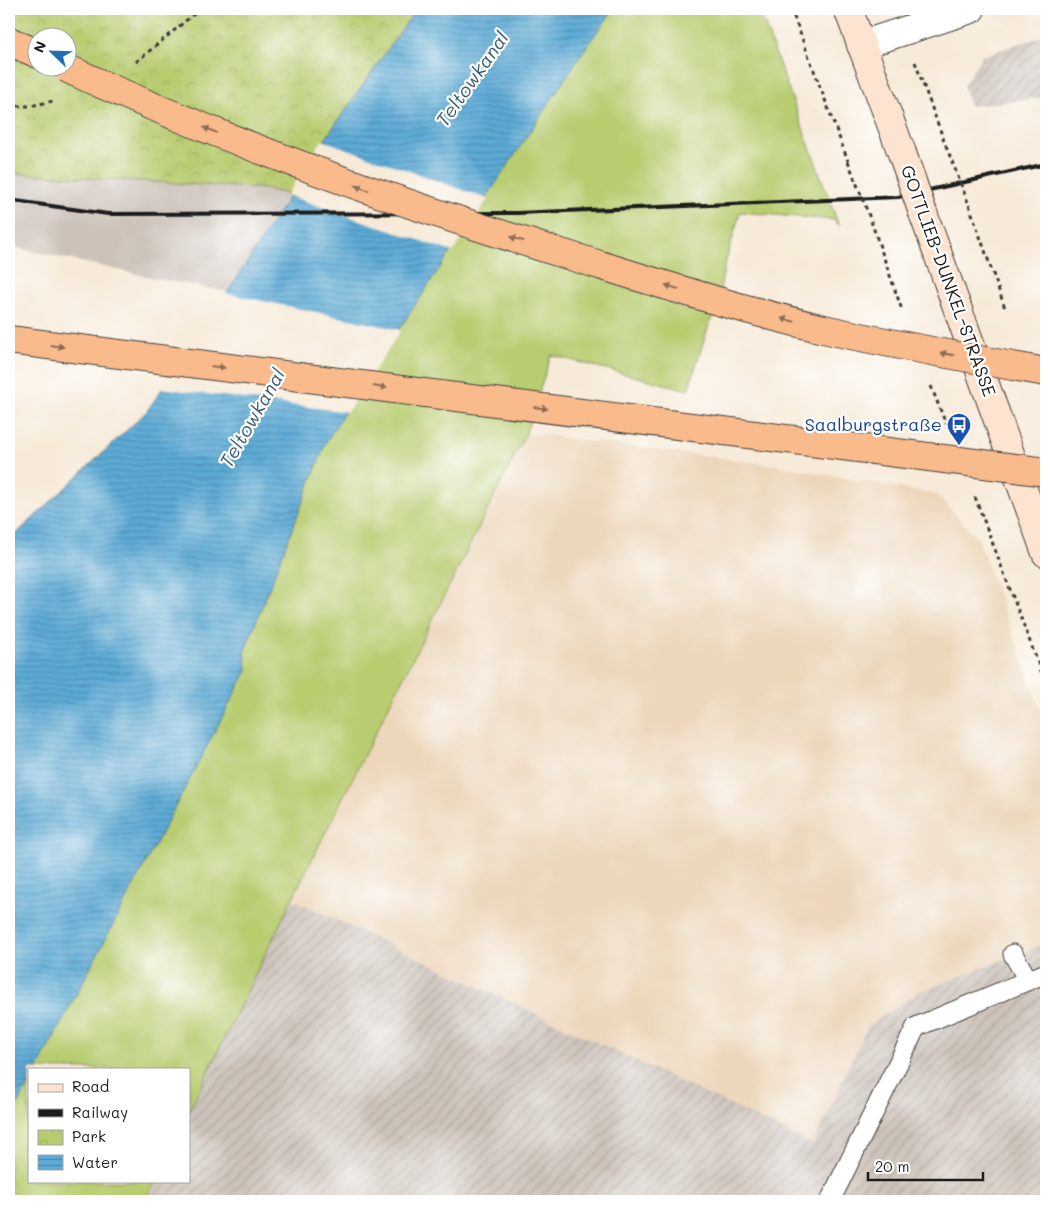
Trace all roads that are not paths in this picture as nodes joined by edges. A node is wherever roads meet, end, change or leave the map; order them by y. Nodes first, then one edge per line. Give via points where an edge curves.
1 (848, 9) edge
2 (971, 9) edge
3 (9, 41) edge
4 (861, 45) junction
5 (28, 50) edge
6 (78, 73) edge
7 (9, 340) edge
8 (974, 350) junction
9 (1046, 359) edge
10 (1046, 372) edge
11 (1046, 472) edge
12 (1046, 553) edge
13 (1013, 954) dead end
14 (1046, 973) edge
15 (1028, 980) junction
16 (830, 1201) edge

1 - 4 street, GOTTLIEB-DUNKEL-STRASSE
2 - 4 street
3 - 5 highway
4 - 8 street, GOTTLIEB-DUNKEL-STRASSE, bridge
10 -> 6 highway, bridge via 910,348 718,302 494,233 285,160
7 -> 11 highway, bridge
8 - 9 lane
8 - 12 street, GOTTLIEB-DUNKEL-STRASSE
13 - 15 lane
14 - 15 lane
15 - 16 lane via 916,1028

